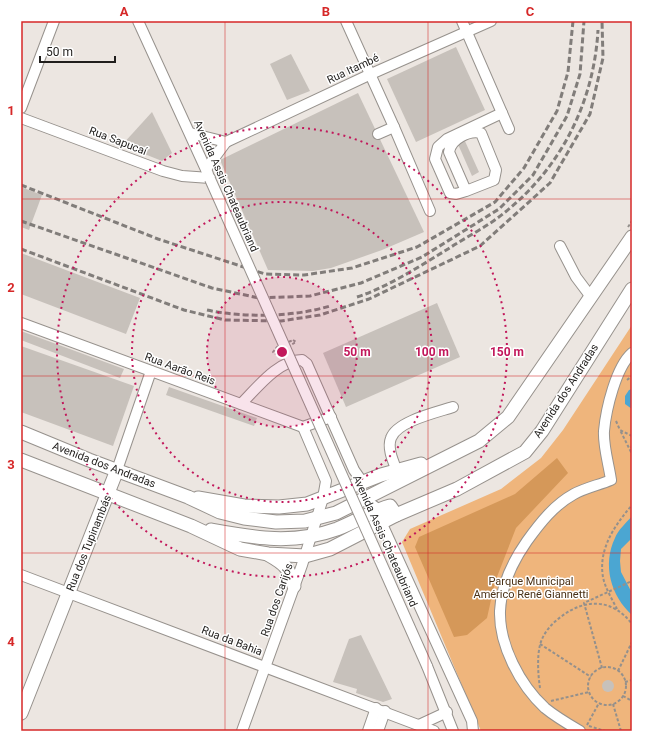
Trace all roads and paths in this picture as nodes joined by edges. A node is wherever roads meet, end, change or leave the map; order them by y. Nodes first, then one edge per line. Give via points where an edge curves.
1 (54, 21) edge
2 (138, 21) edge
3 (346, 21) edge
4 (462, 21) edge
5 (491, 21) edge
6 (467, 31) junction
7 (371, 74) junction
8 (21, 108) edge
9 (502, 113) junction
10 (21, 118) edge
11 (394, 127) junction
12 (509, 129) dead end
13 (190, 133) junction
14 (378, 134) dead end
15 (226, 142) junction
16 (209, 175) junction
17 (466, 191) junction
18 (430, 211) dead end
19 (632, 221) edge
20 (630, 232) edge
21 (560, 246) dead end
22 (632, 289) edge
23 (591, 297) junction
24 (21, 323) edge
25 (632, 353) edge
26 (151, 371) junction
27 (241, 404) junction
28 (453, 407) dead end
29 (331, 417) junction
30 (303, 427) junction
31 (21, 432) edge
32 (632, 436) edge
33 (632, 444) edge
34 (631, 452) junction
35 (451, 455) junction
36 (632, 456) edge
37 (21, 460) edge
38 (117, 470) junction
39 (396, 471) junction
40 (363, 484) junction
41 (108, 495) junction
42 (370, 496) junction
43 (188, 497) junction
44 (323, 498) junction
45 (632, 505) edge
46 (388, 510) junction
47 (318, 517) junction
48 (382, 524) junction
49 (191, 526) junction
50 (312, 536) junction
51 (268, 554) junction
52 (305, 556) junction
53 (21, 575) edge
54 (631, 582) edge
55 (294, 586) junction
56 (69, 592) junction
57 (608, 592) junction
58 (584, 603) junction
59 (617, 609) junction
60 (632, 624) edge
61 (632, 642) edge
62 (540, 644) junction
63 (266, 666) junction
64 (602, 668) junction
65 (618, 671) junction
66 (591, 677) junction
67 (632, 680) edge
68 (625, 682) junction
69 (589, 692) junction
70 (542, 693) dead end
71 (623, 696) junction
72 (632, 701) edge
73 (599, 703) junction
74 (613, 704) junction
75 (553, 706) dead end
76 (380, 710) junction
77 (447, 712) junction
78 (21, 713) edge
79 (419, 724) junction
80 (473, 726) edge
81 (584, 728) edge
82 (242, 731) edge
83 (368, 731) edge
84 (378, 731) edge
85 (434, 731) edge
86 (453, 731) edge
87 (468, 731) edge
88 (621, 731) edge

1 - 8 street
2 - 13 street, Avenida Assis Chateaubriand
3 - 7 street
4 - 6 street
5 - 6 street, Rua Itambé
6 - 7 street, Rua Itambé
6 - 9 street
7 - 11 street
7 - 15 street, Rua Itambé
9 - 12 street
9 - 17 street via 447,139 438,147 435,159 450,193
10 - 16 street, Rua Sapucaí via 163,171 182,176
11 - 14 street
11 - 18 street
13 - 15 street
13 - 16 street, Avenida Assis Chateaubriand
15 - 16 street, Rua Itambé
16 - 77 street, Avenida Assis Chateaubriand, bridge
17 - 17 street via 449,152 455,140 477,132 481,133 496,175 494,180
19 - 20 path
20 - 23 main road, Avenida dos Andradas
21 - 23 street via 576,277
22 - 46 main road, Avenida dos Andradas via 542,431 525,452 457,489
23 - 35 main road, Avenida dos Andradas via 508,417 479,440
24 - 26 street, Rua Aarão Reis
25 - 81 street via 625,359 612,393 604,432 611,480 573,495 543,518 512,564 502,594 500,612 503,635 521,680 544,707 559,719
26 - 27 street, Rua Aarão Reis
26 - 38 street, Rua dos Tupinambás
27 - 29 street, Avenida Assis Chateaubriand via 277,369 296,360 302,360 307,364
27 - 30 street, Rua Aarão Reis
28 - 39 street via 404,424 393,433 390,444
29 - 30 street
29 - 40 street, Avenida Assis Chateaubriand via 354,470
30 - 44 street via 326,481
31 - 38 main road, Avenida dos Andradas
32 - 34 path via 620,430
33 - 34 path
34 - 36 path
35 - 39 main road, Avenida dos Andradas
35 - 42 main road, Avenida dos Andradas
37 - 41 main road, Avenida dos Andradas
38 - 41 main road, Rua dos Tupinambás
38 - 43 main road, Avenida dos Andradas
39 - 40 main road, Avenida dos Andradas
40 - 42 main road
40 - 44 main road, Avenida dos Andradas
41 - 49 main road, Avenida dos Andradas
41 - 56 main road, Rua dos Tupinambás
42 - 46 main road via 384,498
42 - 47 main road, Avenida dos Andradas via 336,513
43 - 44 main road, Avenida dos Andradas via 244,506 279,508 307,504
43 - 47 main road, Avenida dos Andradas via 220,512 244,518 276,522 305,521
44 - 47 street, Rua dos Carijós
45 - 57 path via 612,531 603,555 603,579
46 - 48 main road, Avenida dos Andradas
46 - 50 main road, Avenida dos Andradas
47 - 50 street, Rua dos Carijós
48 - 52 main road, Avenida dos Andradas via 330,549
48 - 80 street, Avenida Assis Chateaubriand
49 - 50 main road, Avenida dos Andradas via 266,540
49 - 51 main road, Avenida dos Andradas via 240,548
50 - 52 street, Rua dos Carijós
51 - 52 main road, Avenida dos Andradas
51 - 55 main road via 284,564
52 - 55 street, Rua dos Carijós
53 - 56 street, Rua da Bahia
54 - 57 path
55 - 63 street, Rua dos Carijós
56 - 63 street, Rua da Bahia
56 - 78 main road, Rua dos Tupinambás
57 - 58 path
57 - 59 path
58 - 59 path
58 - 62 path via 551,624
58 - 64 path
59 - 60 path via 626,615
61 - 65 path
62 - 66 path
62 - 70 path via 538,667
63 - 76 street, Rua da Bahia
63 - 82 street, Rua dos Carijós
64 - 65 path
64 - 66 path
65 - 68 path
66 - 69 path
67 - 68 path
68 - 71 path
69 - 73 path
69 - 75 path via 547,702
71 - 72 path
71 - 74 path
73 - 74 path
73 - 81 path
74 - 88 path
76 - 79 street, Rua da Bahia
76 - 83 street
76 - 84 street
77 - 79 street
77 - 86 street, Avenida Assis Chateaubriand
79 - 85 street, Rua da Bahia
80 - 87 street, Avenida Assis Chateaubriand

